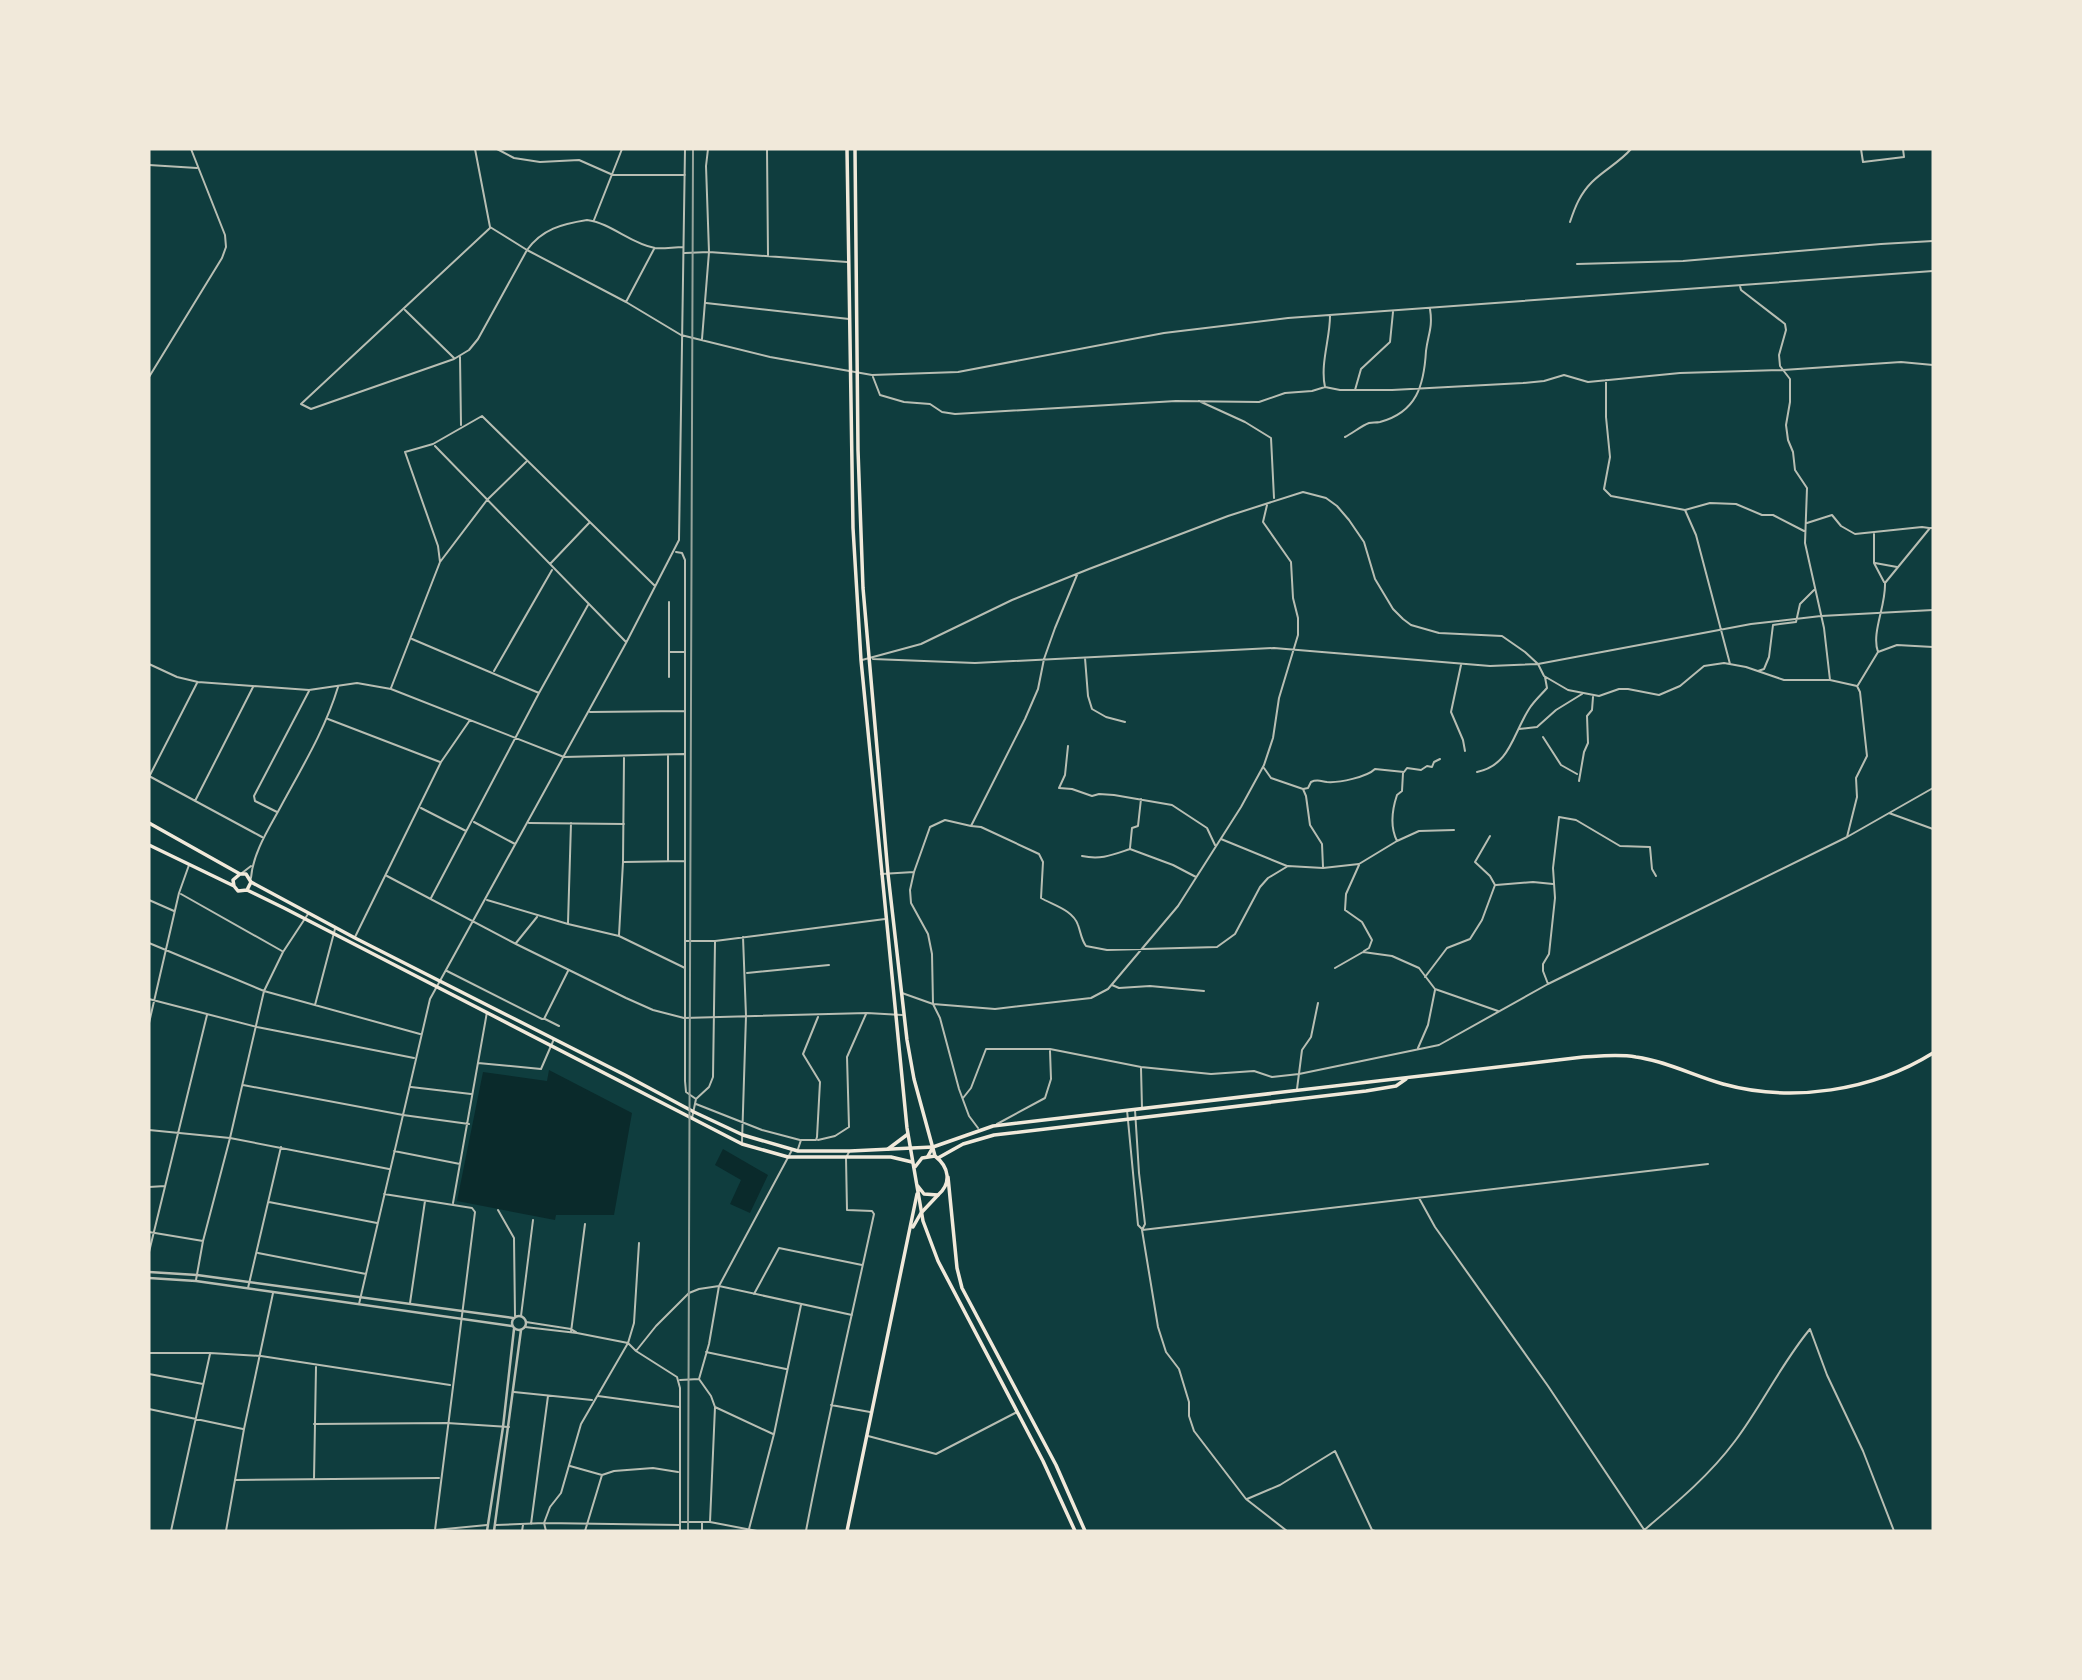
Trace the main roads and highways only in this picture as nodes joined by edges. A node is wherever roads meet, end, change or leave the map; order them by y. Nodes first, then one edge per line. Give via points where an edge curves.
1 (847, 149) edge
2 (855, 149) edge
3 (149, 823) edge
4 (149, 845) edge
5 (241, 874) junction
6 (251, 880) junction
7 (234, 886) junction
8 (247, 890) junction
9 (1933, 1053) edge
10 (1408, 1078) junction
11 (693, 1115) junction
12 (908, 1135) junction
13 (959, 1137) junction
14 (961, 1145) junction
15 (933, 1147) junction
16 (910, 1148) junction
17 (888, 1149) junction
18 (928, 1156) junction
19 (937, 1157) junction
20 (912, 1162) junction
21 (914, 1169) junction
22 (948, 1177) junction
23 (916, 1183) junction
24 (917, 1194) junction
25 (938, 1195) junction
26 (920, 1213) junction
27 (910, 1236) junction
28 (847, 1531) edge
29 (1075, 1531) edge
30 (1085, 1531) edge

1 - 12 main road via 853,528 861,660
2 - 15 main road via 861,557 868,659 901,993 914,1079
3 - 5 main road
4 - 7 main road
5 - 6 main road
5 - 7 main road via 235,877
6 - 8 main road
6 - 11 main road
7 - 8 main road via 238,891
8 - 11 main road
9 - 10 main road via 1868,1082 1791,1093 1734,1087 1653,1060 1622,1055
10 - 13 main road via 993,1126
10 - 14 main road via 1396,1086 1366,1091 994,1135
11 - 17 main road via 792,1150
11 - 20 main road via 742,1144 788,1157 891,1157
12 - 16 main road
12 - 17 main road
13 - 14 main road
13 - 15 main road
14 - 19 main road
15 - 16 main road
15 - 18 main road
15 - 19 main road
16 - 17 main road
16 - 20 main road
18 - 19 main road
18 - 21 main road
19 - 22 main road
20 - 21 main road
21 - 23 main road
22 - 25 main road
22 - 30 main road via 962,1288
23 - 24 main road
23 - 25 main road via 924,1194
24 - 26 main road
24 - 27 main road
25 - 26 main road
26 - 27 main road
26 - 29 main road via 938,1261
27 - 28 main road

